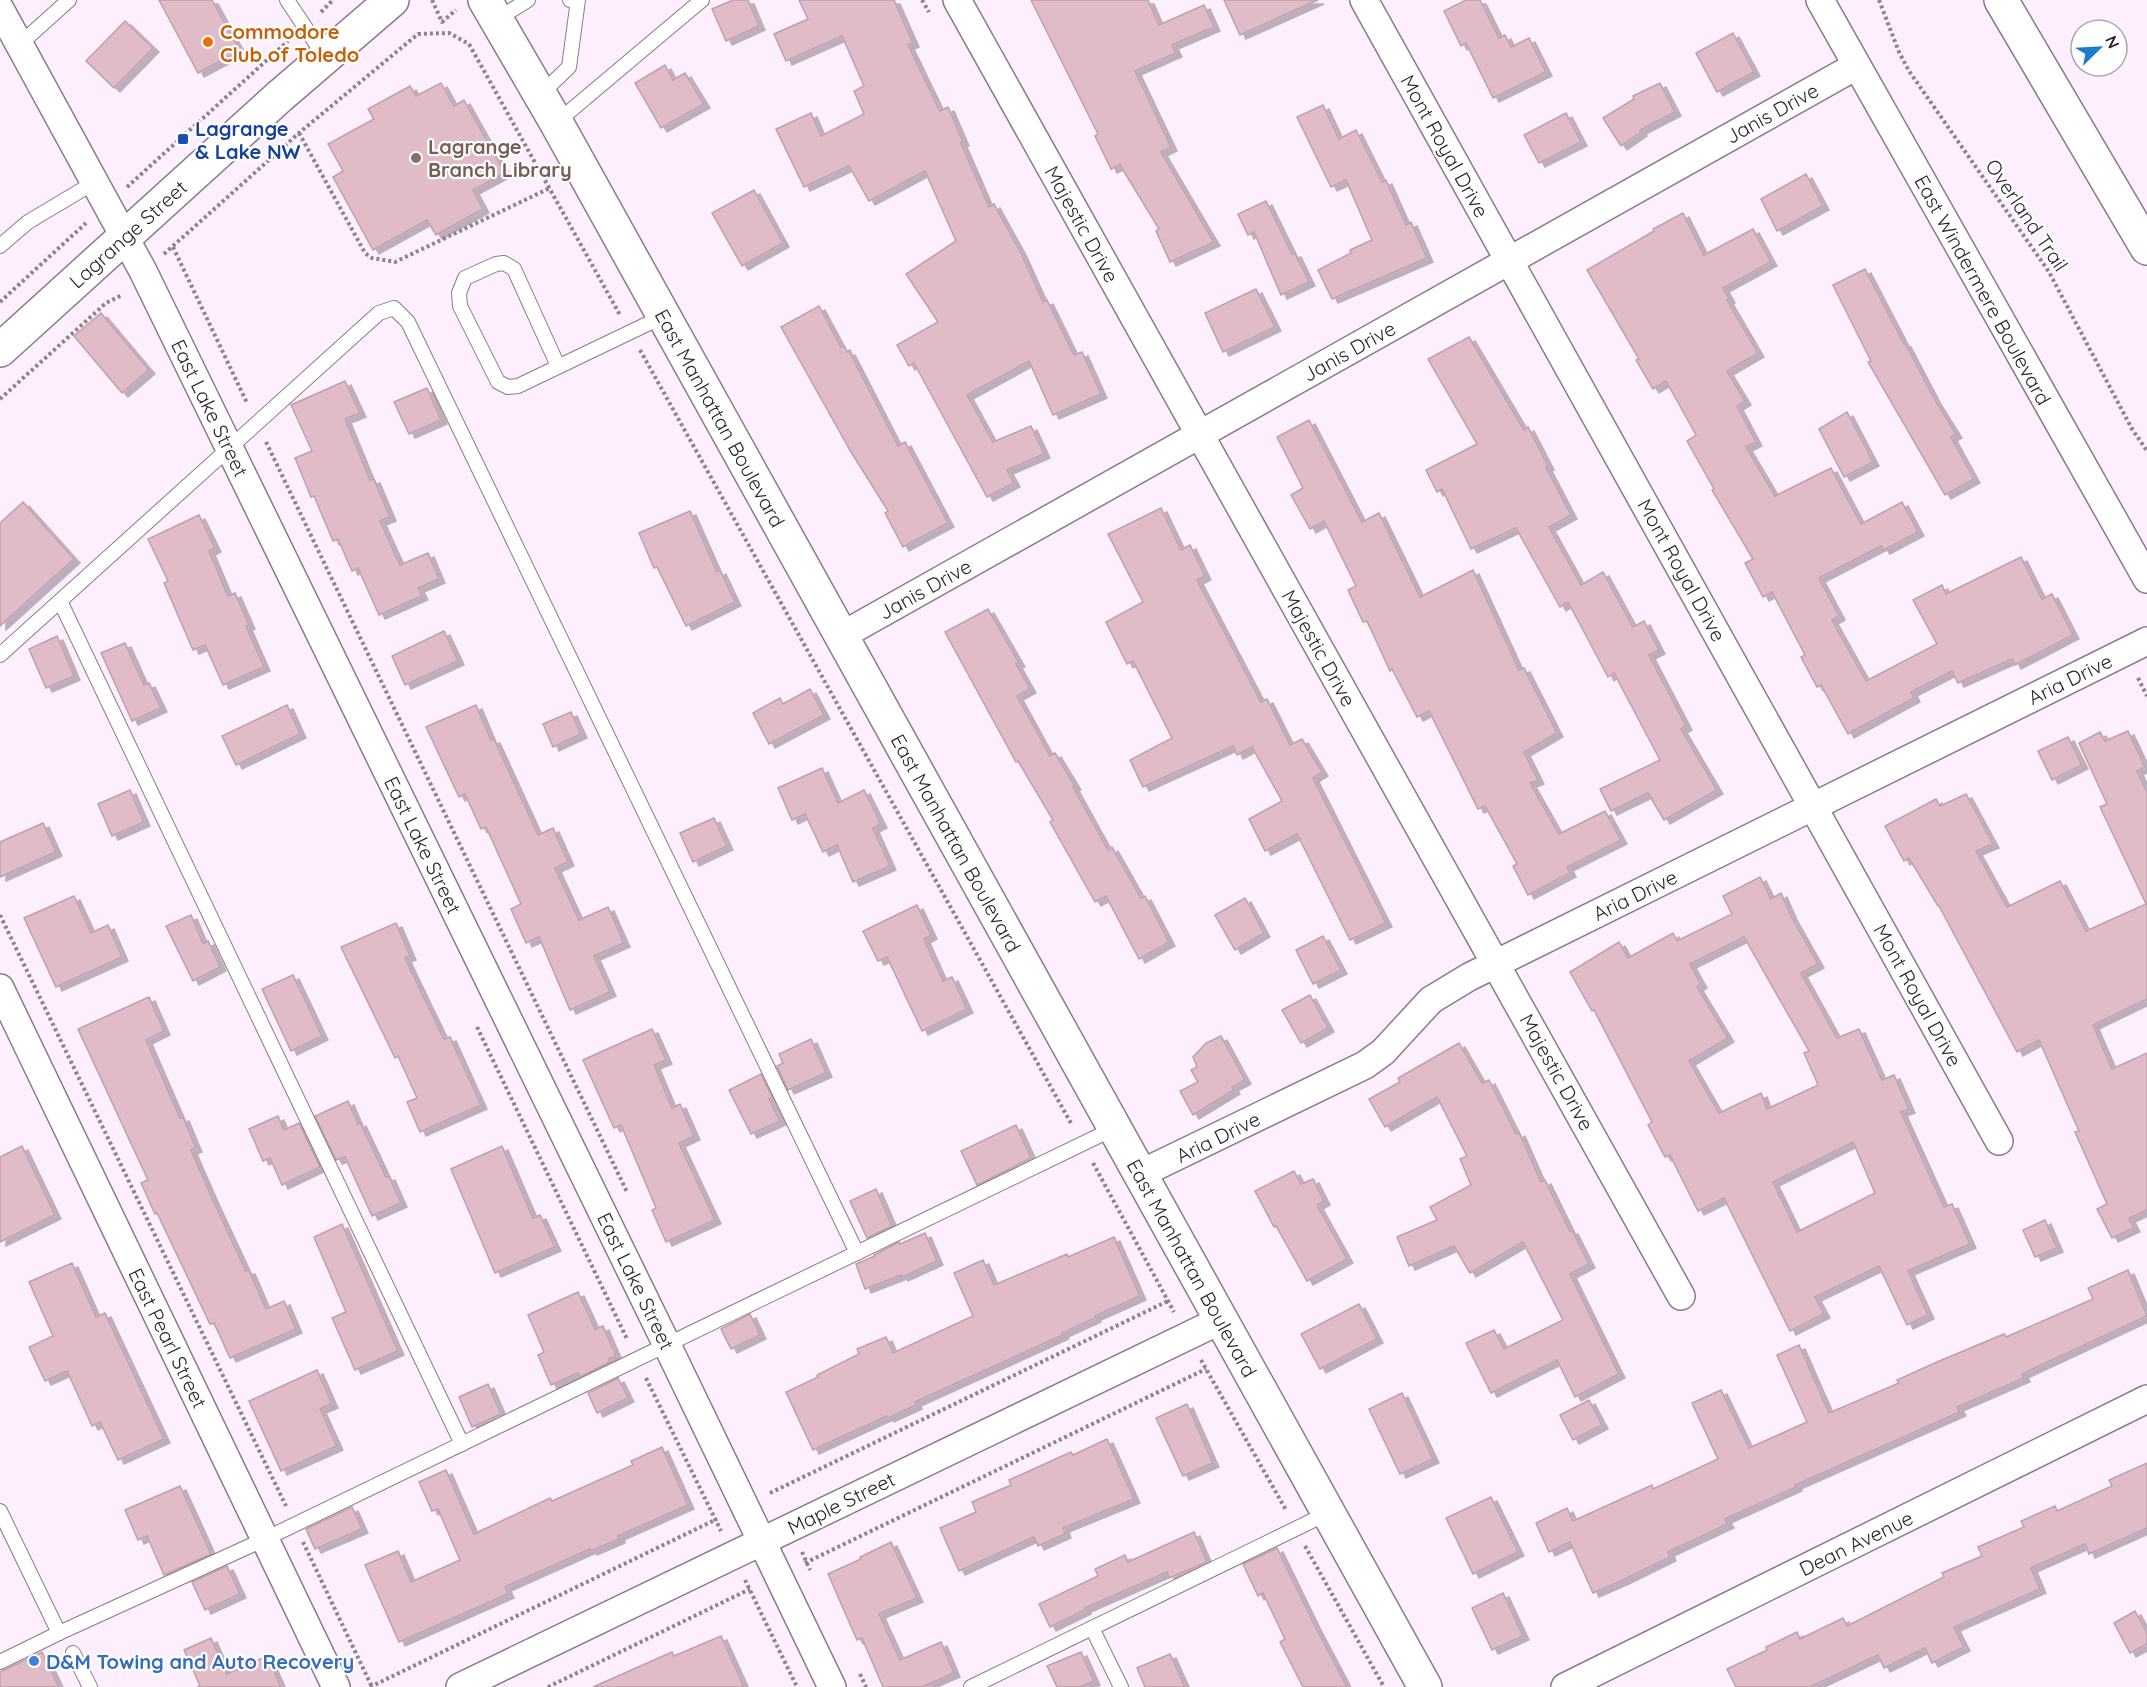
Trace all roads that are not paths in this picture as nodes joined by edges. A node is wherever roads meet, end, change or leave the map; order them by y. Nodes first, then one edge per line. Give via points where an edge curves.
1 (69, 0) edge
2 (287, 0) edge
3 (392, 0) edge
4 (528, 0) edge
5 (570, 0) edge
6 (578, 0) edge
7 (702, 0) edge
8 (957, 0) edge
9 (1364, 0) edge
10 (1820, 0) edge
11 (2001, 0) edge
12 (0, 9) edge
13 (480, 9) edge
14 (20, 45) junction
15 (325, 57) junction
16 (1856, 66) junction
17 (548, 109) junction
18 (101, 193) junction
19 (125, 236) junction
20 (0, 246) edge
21 (2147, 248) edge
22 (1509, 261) junction
23 (664, 316) junction
24 (0, 350) edge
25 (558, 366) junction
26 (1200, 434) junction
27 (229, 449) junction
28 (2147, 579) edge
29 (60, 601) junction
30 (841, 636) junction
31 (2147, 641) edge
32 (0, 656) edge
33 (1813, 806) junction
34 (1496, 963) junction
35 (0, 988) edge
36 (1114, 1128) junction
37 (1999, 1141) dead end
38 (1140, 1174) junction
39 (857, 1253) junction
40 (1681, 1296) dead end
41 (1221, 1320) junction
42 (667, 1345) junction
43 (2147, 1399) edge
44 (462, 1444) junction
45 (0, 1511) edge
46 (1328, 1513) junction
47 (265, 1539) junction
48 (762, 1541) junction
49 (1092, 1628) junction
50 (58, 1633) junction
51 (73, 1653) dead end
52 (0, 1662) edge
53 (90, 1687) edge
54 (336, 1687) edge
55 (460, 1687) edge
56 (832, 1687) edge
57 (971, 1687) edge
58 (1121, 1687) edge
59 (1425, 1687) edge
60 (1565, 1687) edge

1 - 14 lane
2 - 15 lane
3 - 15 main road, Lagrange Street
4 - 13 lane
5 - 6 lane
6 - 17 lane via 569,67
7 - 17 lane
8 - 26 street, Majestic Drive
9 - 22 street, Mont Royal Drive
10 - 16 street, East Windermere Boulevard
11 - 21 main road
12 - 14 street, East Lake Street
13 - 17 main road, East Manhattan Boulevard
14 - 18 street, East Lake Street
15 - 19 main road, Lagrange Street
16 - 22 street, Janis Drive
16 - 28 street, East Windermere Boulevard
17 - 23 main road, East Manhattan Boulevard
18 - 19 street, East Lake Street
18 - 20 lane via 28,222
19 - 24 main road, Lagrange Street
19 - 27 street, East Lake Street
22 - 26 street, Janis Drive
22 - 33 street, Mont Royal Drive
23 - 25 lane
23 - 30 main road, East Manhattan Boulevard
25 - 25 lane via 518,386 498,382 460,306 459,293 465,278 496,264 504,263 514,269
26 - 30 street, Janis Drive
26 - 34 street, Majestic Drive
27 - 29 lane
27 - 39 lane via 379,313 394,308 408,322
27 - 42 street, East Lake Street
29 - 32 lane
29 - 44 lane
30 - 36 main road, East Manhattan Boulevard
31 - 33 street, Aria Drive
33 - 34 street, Aria Drive
33 - 37 street, Mont Royal Drive
34 - 38 street, Aria Drive via 1431,1000 1383,1052 1365,1065
34 - 40 street, Majestic Drive
35 - 47 street, East Pearl Street
36 - 38 main road, East Manhattan Boulevard
36 - 39 lane
38 - 41 main road, East Manhattan Boulevard
39 - 42 lane
41 - 46 main road, East Manhattan Boulevard
41 - 48 street, Maple Street
42 - 44 lane
42 - 48 street, East Lake Street
43 - 60 street, Dean Avenue
44 - 47 lane
45 - 50 lane
46 - 49 lane
46 - 59 main road, East Manhattan Boulevard
47 - 50 lane
47 - 54 street, East Pearl Street
48 - 55 street, Maple Street
48 - 56 street, East Lake Street
49 - 57 lane
49 - 58 lane
50 - 52 lane
51 - 53 lane

